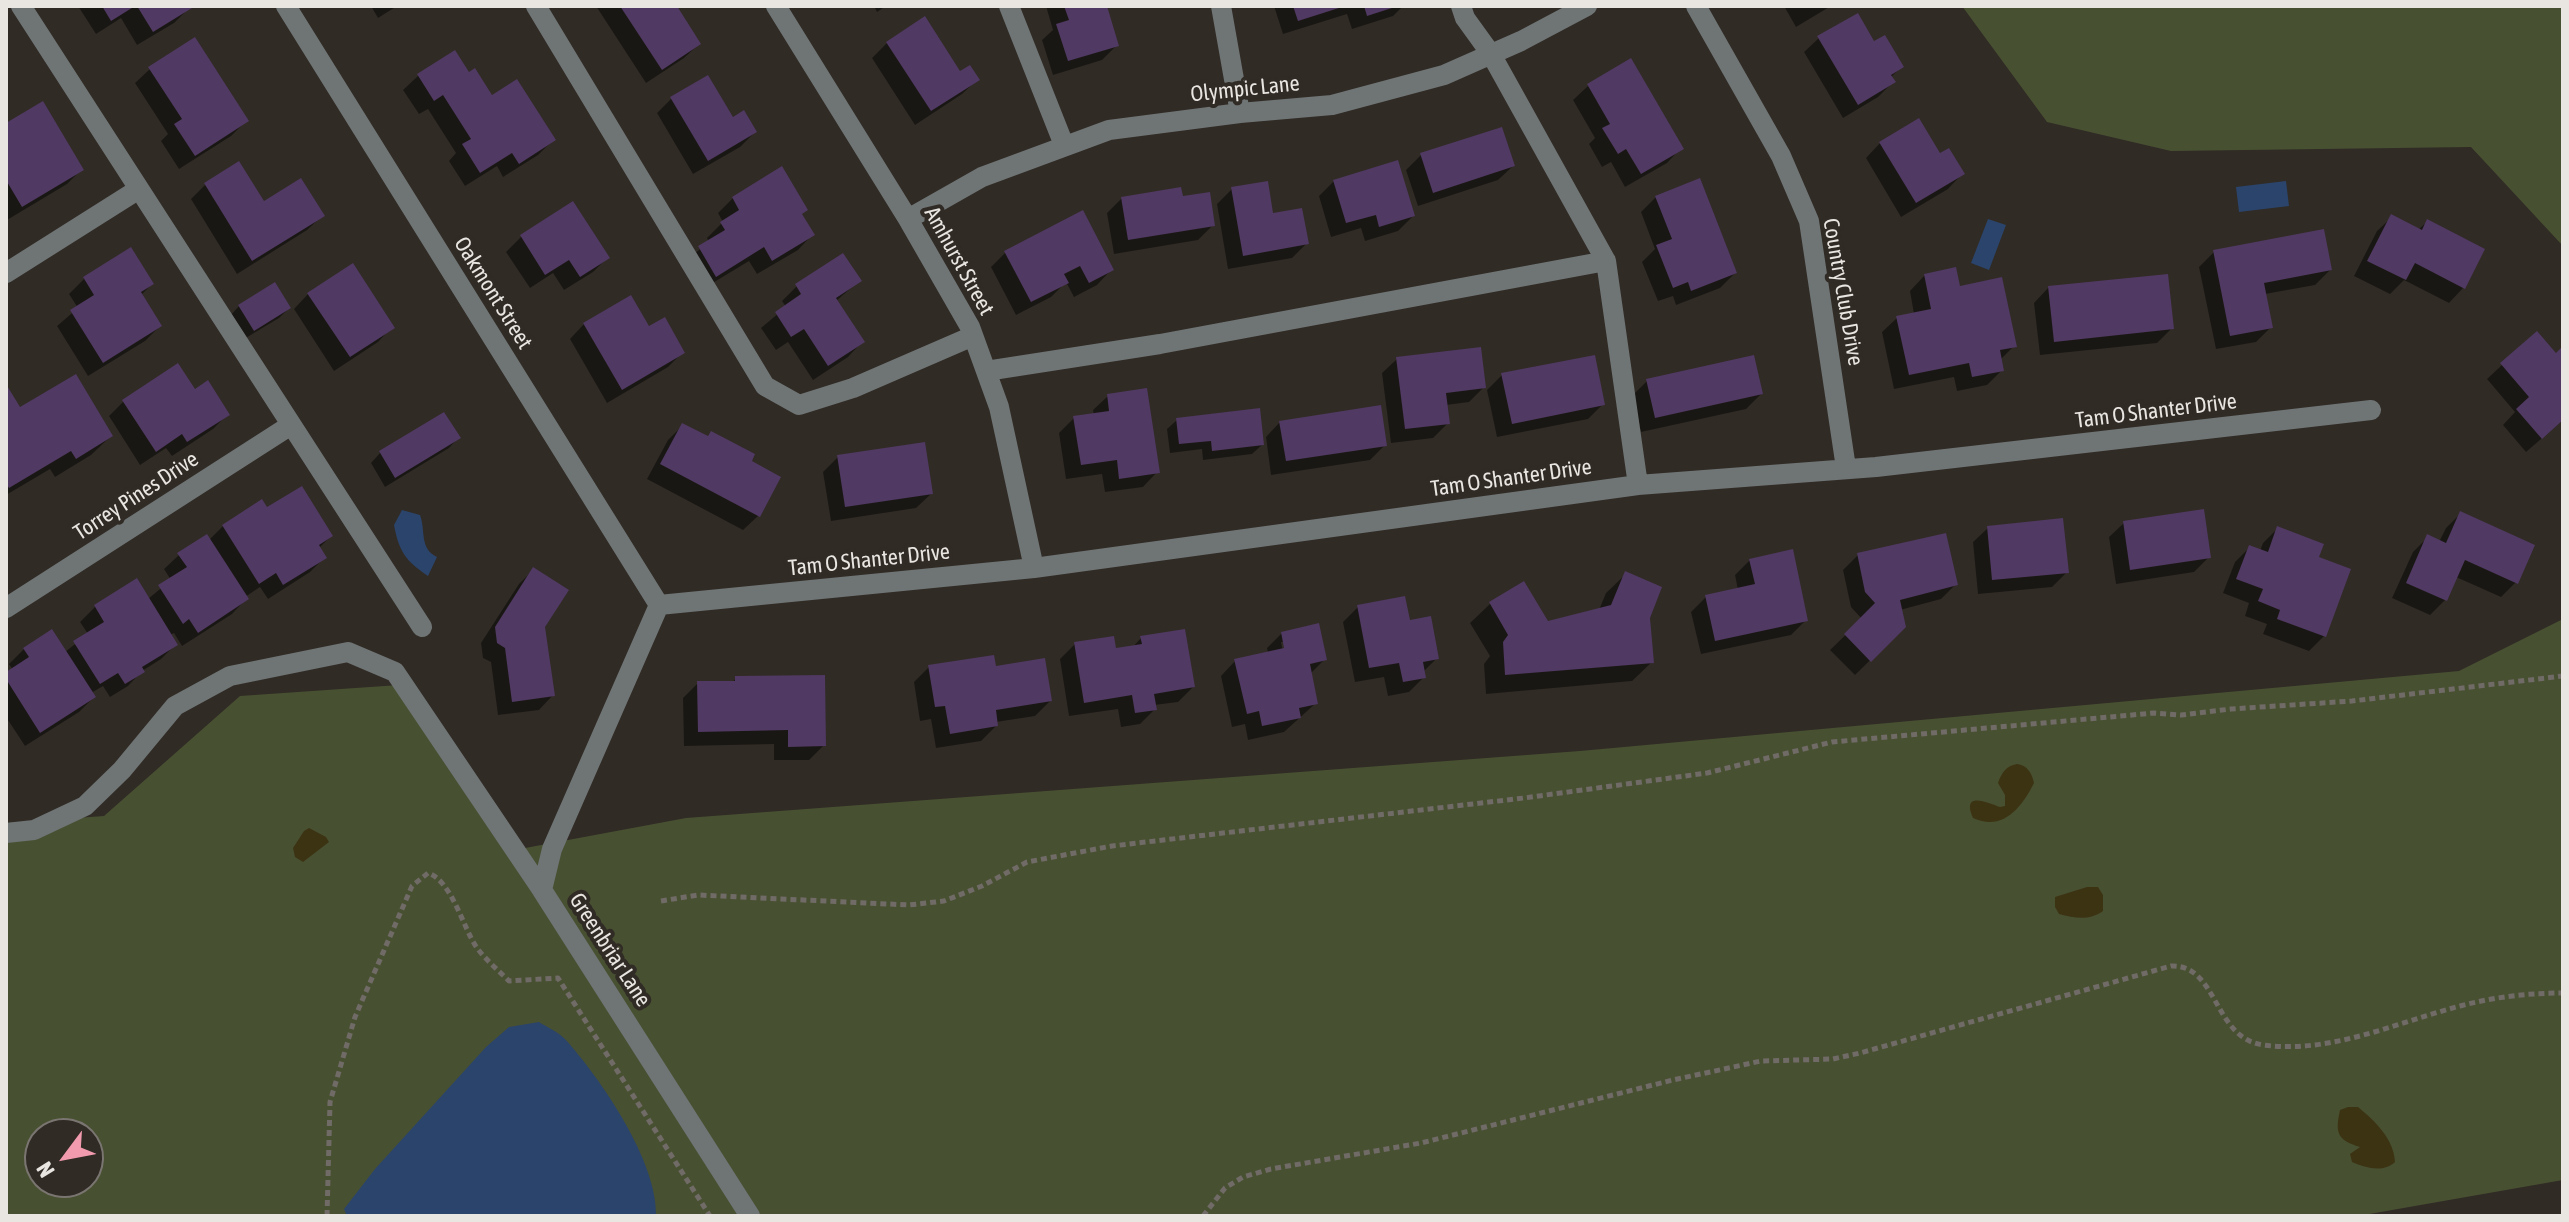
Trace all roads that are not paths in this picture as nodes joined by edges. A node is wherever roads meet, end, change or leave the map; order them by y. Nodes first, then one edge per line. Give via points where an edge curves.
1 (21, 6) edge
2 (286, 6) edge
3 (536, 6) edge
4 (776, 6) edge
5 (1009, 6) edge
6 (1221, 6) edge
7 (1461, 6) edge
8 (1587, 6) edge
9 (1696, 6) edge
10 (1491, 54) junction
11 (1240, 113) junction
12 (1064, 145) junction
13 (139, 189) junction
14 (908, 219) junction
15 (1606, 261) junction
16 (6, 273) edge
17 (973, 336) junction
18 (986, 371) junction
19 (2371, 410) dead end
20 (291, 425) junction
21 (1846, 468) junction
22 (1638, 485) junction
23 (1034, 568) junction
24 (659, 605) junction
25 (6, 608) edge
26 (422, 627) dead end
27 (6, 833) edge
28 (542, 890) junction
29 (750, 1216) edge

1 - 13 street
2 - 24 street, Oakmont Street
3 - 17 street via 765,386 799,405 853,388
4 - 14 street, Amhurst Street
5 - 12 street
6 - 11 street
7 - 10 street
8 - 10 street, Olympic Lane
9 - 21 street, Country Club Drive via 1781,156 1809,221
10 - 11 street, Olympic Lane via 1444,75 1332,105
10 - 15 street
11 - 12 street, Olympic Lane via 1109,130
12 - 14 street, Olympic Lane via 982,177
13 - 16 street
13 - 20 street
14 - 17 street, Amhurst Street
15 - 18 street
15 - 22 street
17 - 18 street, Amhurst Street
18 - 23 street, Amhurst Street via 999,407
19 - 21 street, Tam O Shanter Drive
20 - 25 street, Torrey Pines Drive
20 - 26 street
21 - 22 street, Tam O Shanter Drive
22 - 23 street, Tam O Shanter Drive
23 - 24 street, Tam O Shanter Drive
24 - 28 street, Greenbriar Lane via 552,849
27 - 28 street via 34,830 85,806 175,706 230,676 348,652 395,672
28 - 29 street, Greenbriar Lane

